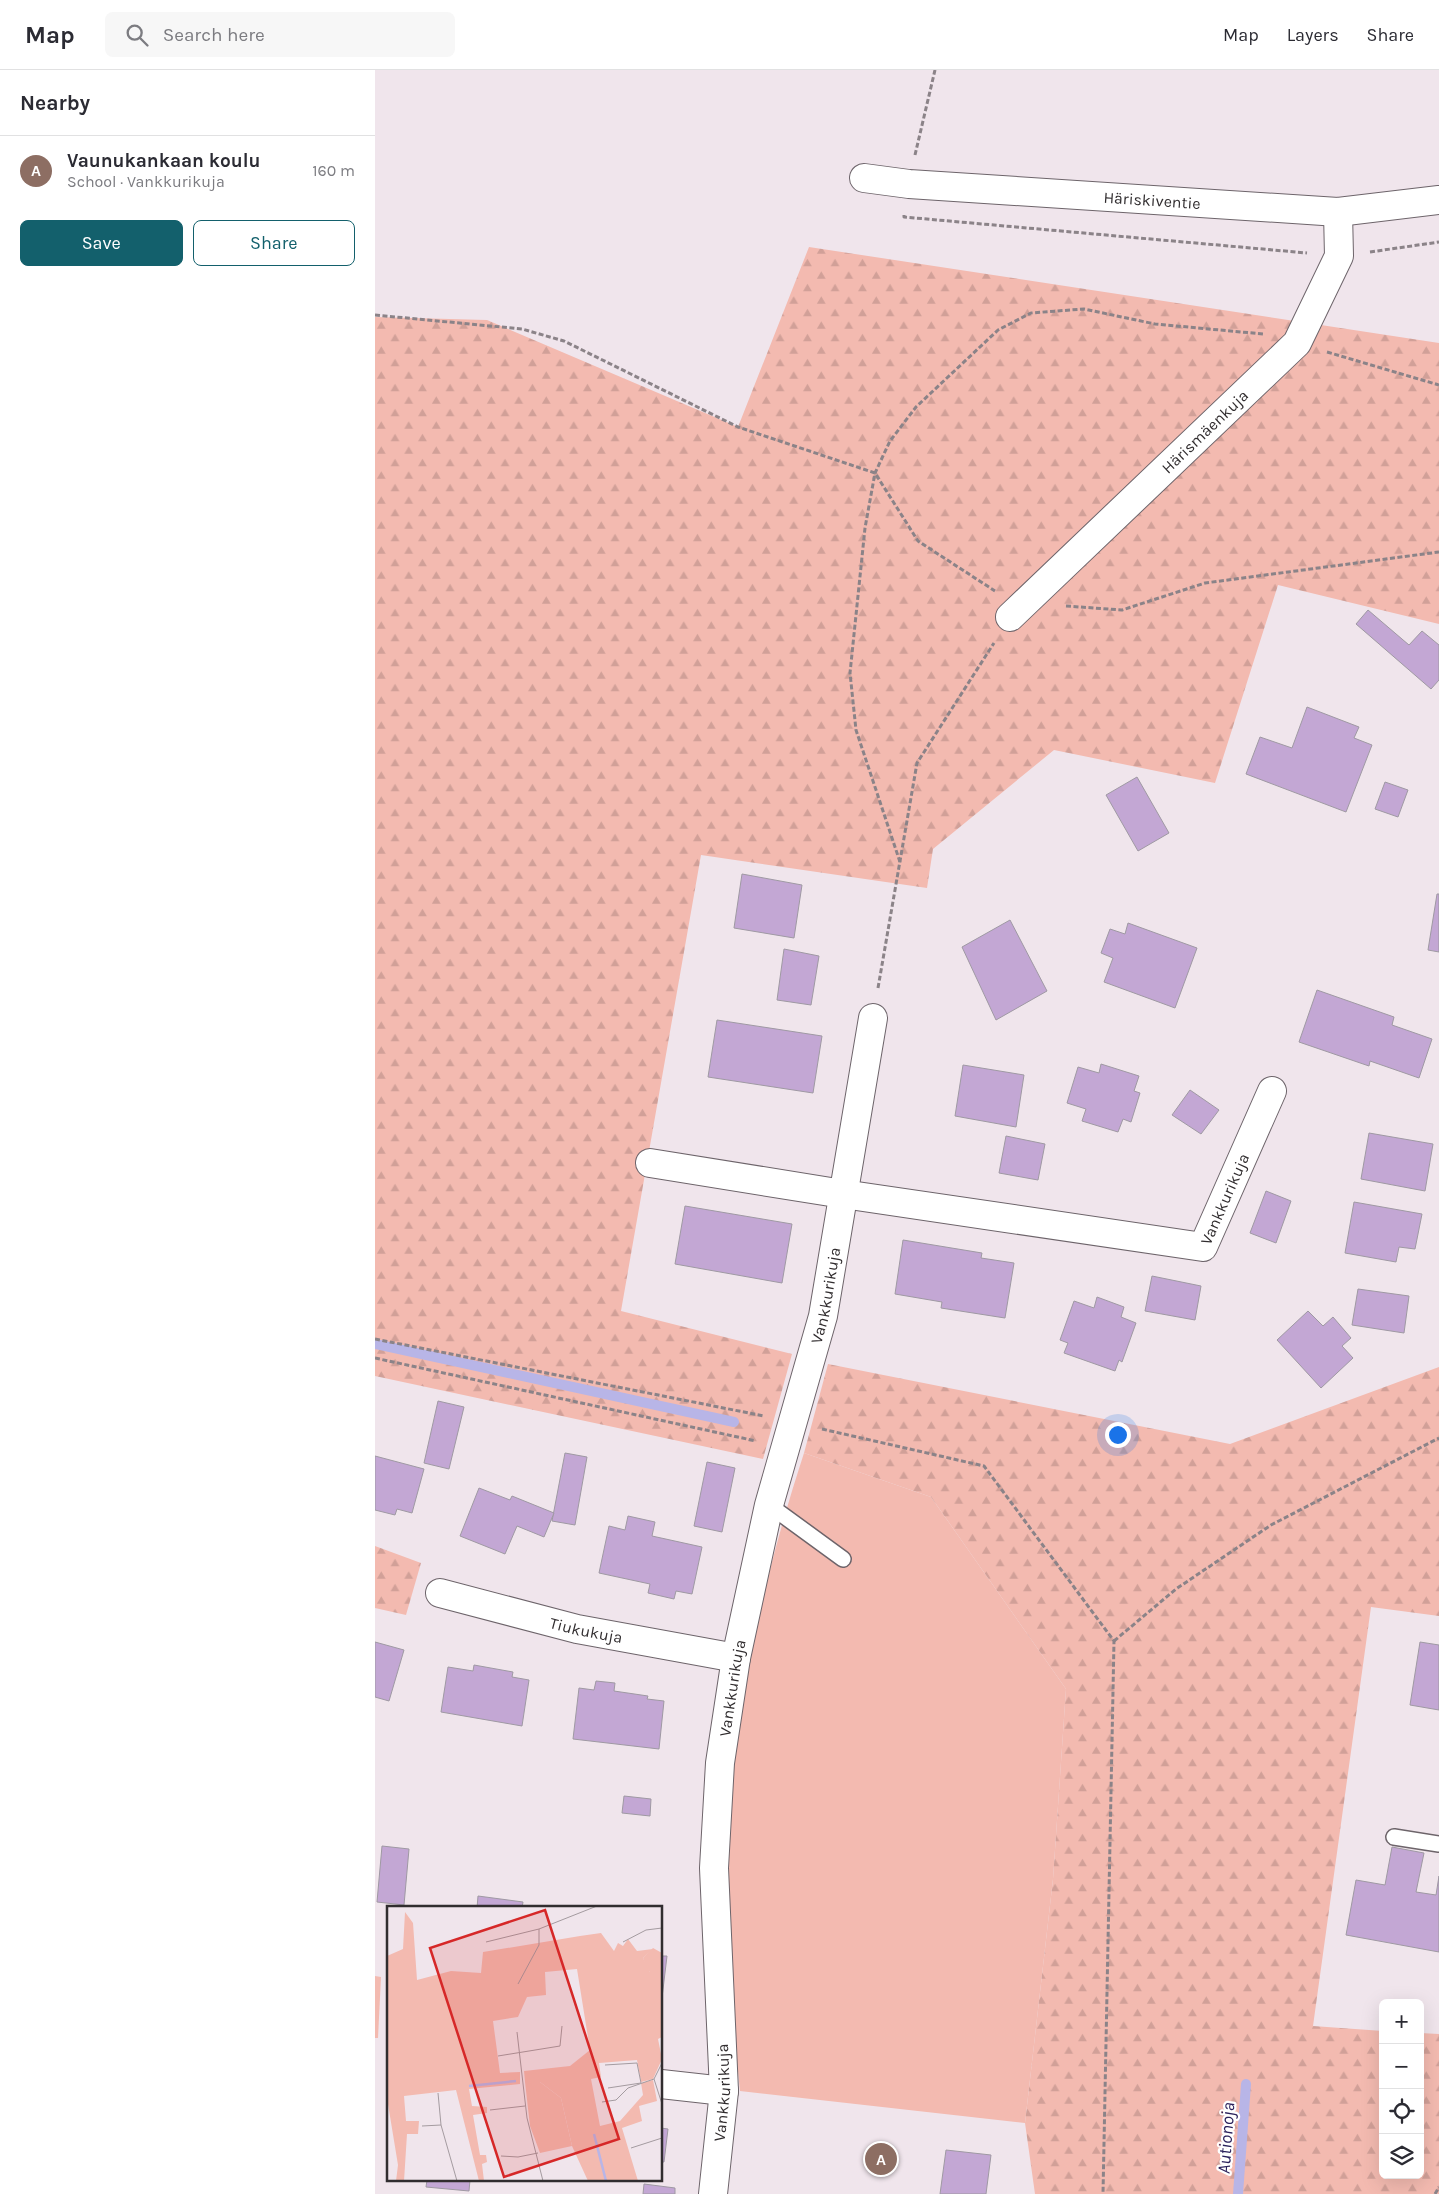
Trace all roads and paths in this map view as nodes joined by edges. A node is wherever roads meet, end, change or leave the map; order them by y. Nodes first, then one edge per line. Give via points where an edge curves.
1 (935, 70) edge
2 (864, 178) dead end
3 (909, 184) junction
4 (1439, 200) edge
5 (1338, 212) junction
6 (1439, 242) edge
7 (1339, 256) junction
8 (375, 315) edge
9 (1297, 343) junction
10 (1439, 385) edge
11 (875, 474) junction
12 (1439, 552) edge
13 (1017, 610) junction
14 (900, 862) junction
15 (873, 1018) joint
16 (1272, 1091) dead end
17 (650, 1163) dead end
18 (843, 1194) junction
19 (375, 1339) edge
20 (375, 1358) edge
21 (789, 1435) junction
22 (1439, 1438) edge
23 (769, 1505) junction
24 (843, 1559) dead end
25 (440, 1593) dead end
26 (1114, 1641) junction
27 (736, 1658) junction
28 (1394, 1837) dead end
29 (1439, 1844) edge
30 (663, 2084) edge
31 (723, 2091) junction
32 (1439, 2187) edge
33 (713, 2194) edge
34 (1103, 2194) edge
35 (1435, 2194) edge

1 - 3 path
2 - 3 street, Häriskiventie
3 - 5 street, Häriskiventie
3 - 7 path via 904,217
4 - 5 street, Häriskiventie
5 - 7 street, Härismäenkuja
6 - 7 path
7 - 9 street, Härismäenkuja
8 - 11 path via 522,329 563,341 738,427
9 - 10 path
9 - 11 path via 1261,333 1155,324 1084,309 1031,313 997,330 916,407 890,441
9 - 13 street, Härismäenkuja
11 - 13 path via 918,541 998,593
11 - 14 path via 865,528 850,673 855,730
12 - 13 path via 1205,583 1123,610
13 - 14 path via 917,763
14 - 15 path
15 - 18 street, Vankkurikuja
16 - 18 street, Vankkurikuja via 1203,1248
17 - 18 street, Vankkurikuja
18 - 21 street, Vankkurikuja via 823,1316
19 - 21 path
20 - 21 path
21 - 23 street, Vankkurikuja
21 - 26 path via 984,1466
22 - 26 path via 1271,1525 1176,1589
23 - 24 lane
23 - 27 street, Vankkurikuja
25 - 27 street, Tiukukuja via 577,1629
26 - 34 path
27 - 31 street, Vankkurikuja via 720,1764 714,1868
28 - 29 lane
30 - 31 street
31 - 33 street, Vankkurikuja
32 - 35 path

